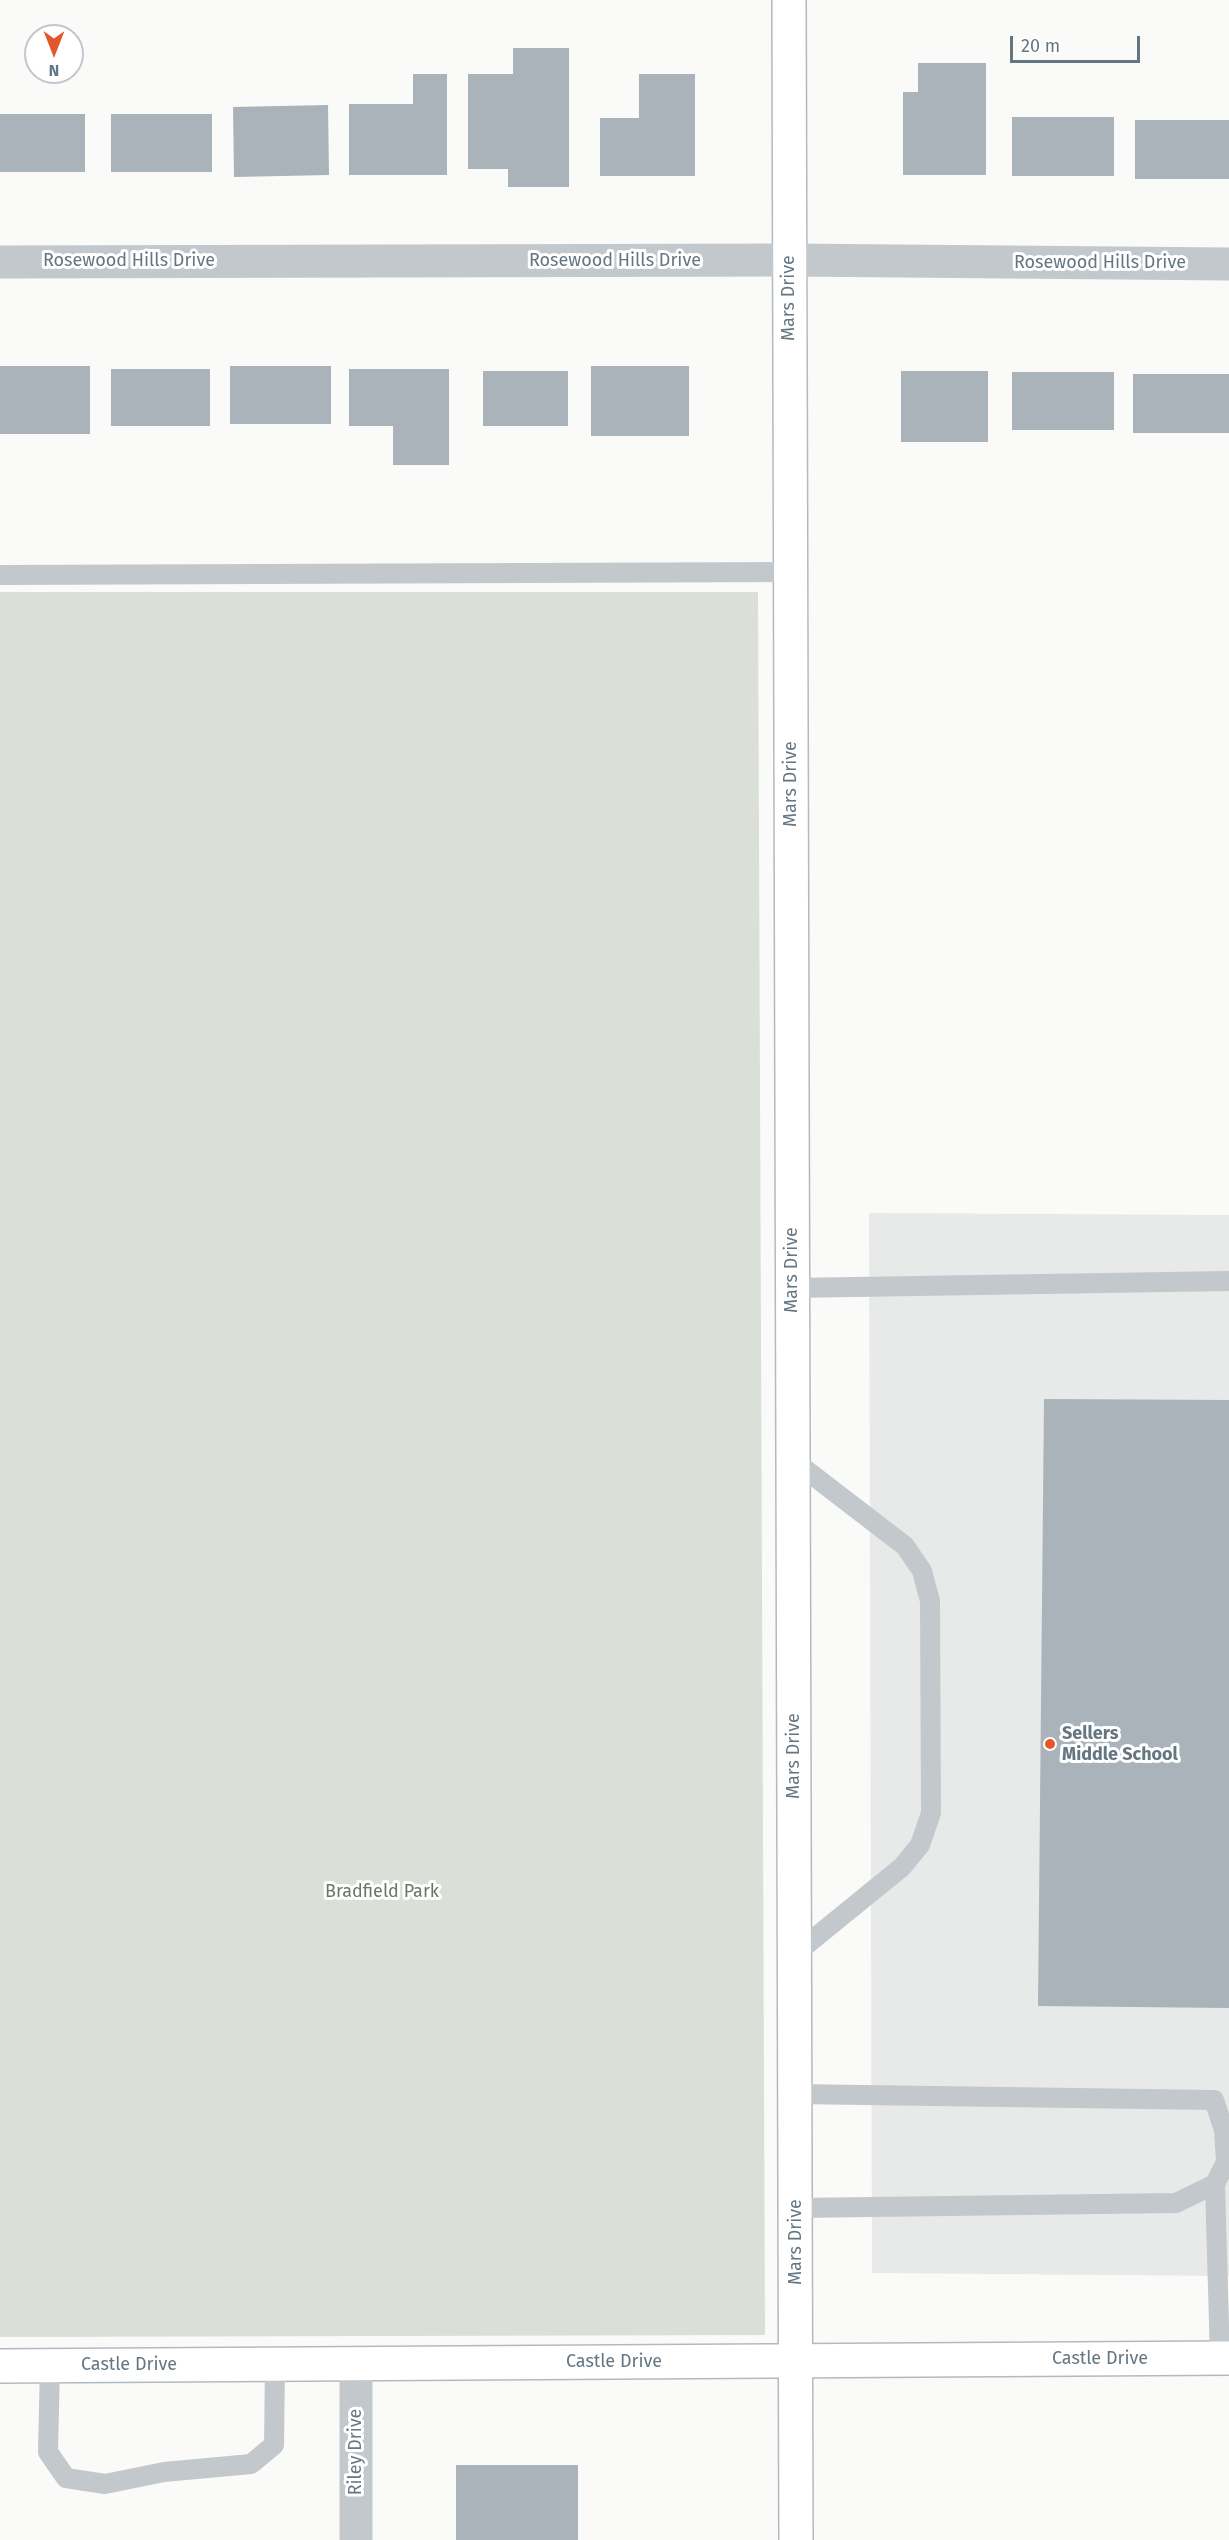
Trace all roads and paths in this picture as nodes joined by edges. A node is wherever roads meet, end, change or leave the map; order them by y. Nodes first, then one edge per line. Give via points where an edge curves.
1 (789, 0) edge
2 (789, 261) junction
3 (0, 262) edge
4 (1229, 264) edge
5 (790, 572) junction
6 (0, 575) edge
7 (1229, 1281) edge
8 (792, 1287) junction
9 (793, 1460) junction
10 (795, 1954) junction
11 (795, 2094) junction
12 (1215, 2184) junction
13 (796, 2208) junction
14 (1225, 2359) edge
15 (796, 2361) junction
16 (275, 2364) junction
17 (356, 2364) junction
18 (50, 2365) junction
19 (0, 2366) edge
20 (356, 2540) edge
21 (796, 2540) edge

1 - 2 street, Mars Drive
2 - 3 street, Rosewood Hills Drive
2 - 4 street, Rosewood Hills Drive
2 - 5 street, Mars Drive
5 - 6 lane
5 - 8 street, Mars Drive
7 - 8 lane
8 - 9 street, Mars Drive
9 - 10 street, Mars Drive
9 - 10 lane via 906,1546 922,1571 930,1601 931,1801 920,1845 902,1867
10 - 11 street, Mars Drive
11 - 12 lane via 1214,2100 1224,2130 1226,2162
11 - 13 street, Mars Drive
12 - 13 lane via 1176,2203
12 - 14 lane
13 - 15 street, Mars Drive
14 - 15 street, Castle Drive
15 - 17 street, Castle Drive
15 - 21 street, Mars Drive
16 - 17 street, Castle Drive
16 - 18 street, Castle Drive
16 - 18 lane via 274,2445 250,2464 164,2472 105,2484 66,2478 48,2452
17 - 20 street, Riley Drive
18 - 19 street, Castle Drive

